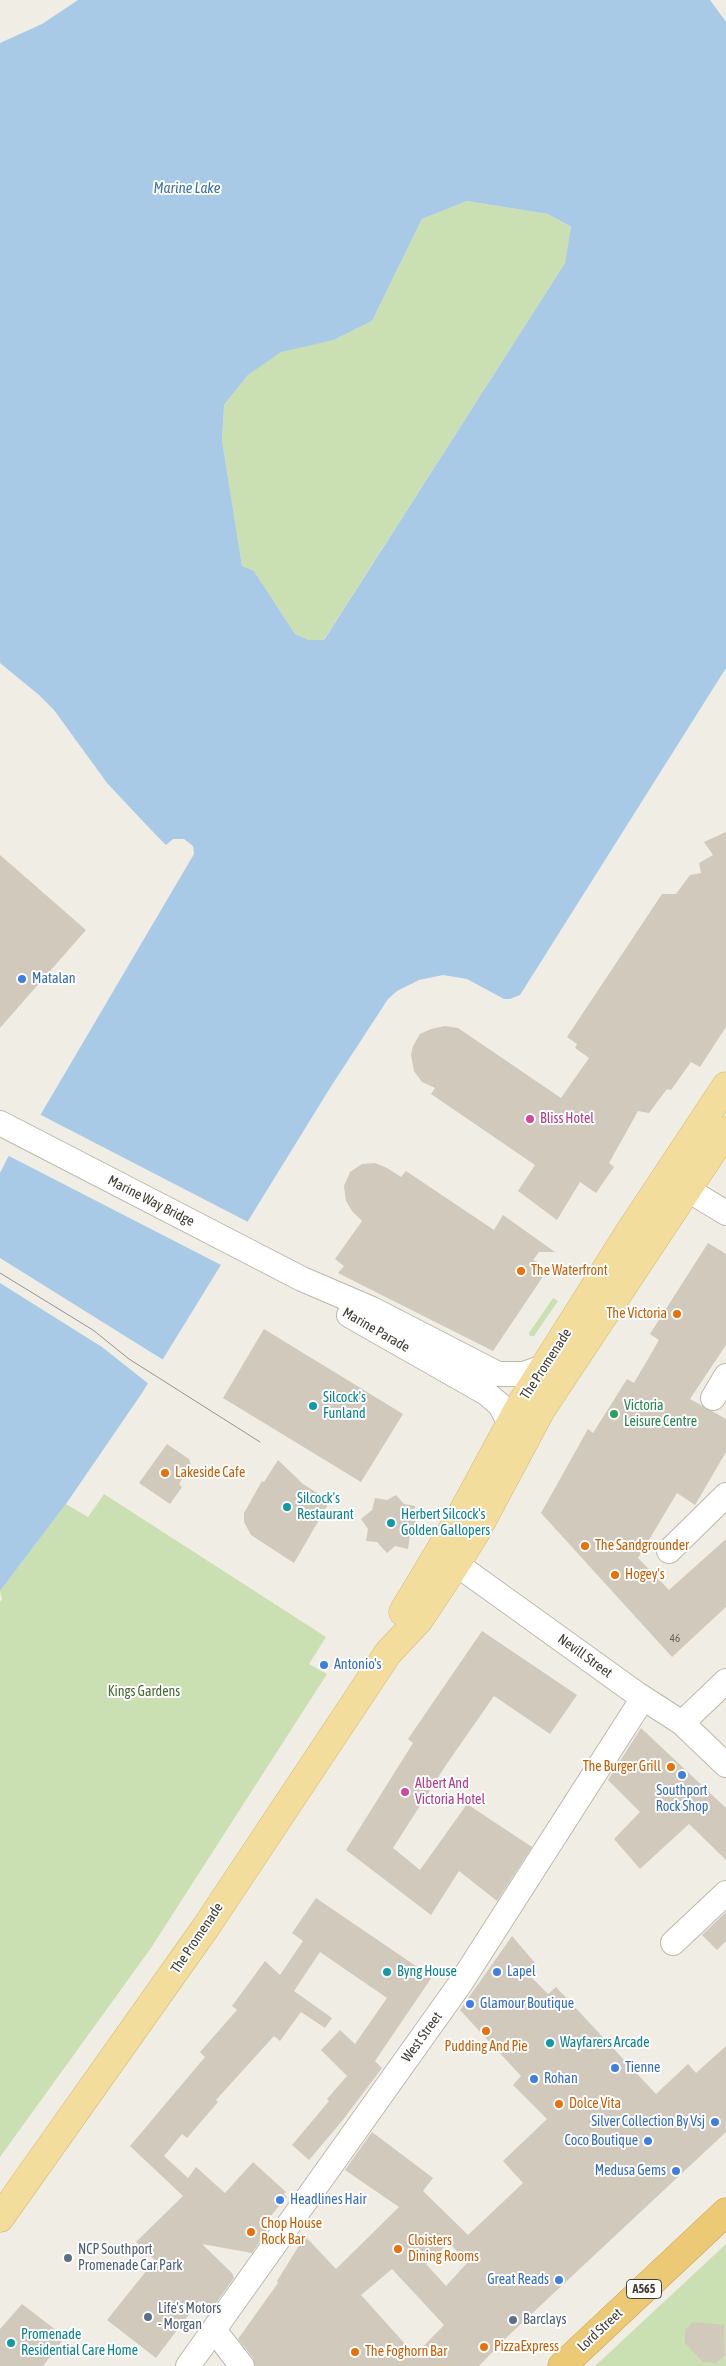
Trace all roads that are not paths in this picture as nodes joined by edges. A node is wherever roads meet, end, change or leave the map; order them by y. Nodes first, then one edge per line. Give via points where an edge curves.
1 (726, 1086) edge
2 (0, 1123) edge
3 (726, 1131) edge
4 (674, 1186) junction
5 (726, 1213) edge
6 (302, 1280) junction
7 (372, 1309) junction
8 (546, 1366) junction
9 (726, 1376) edge
10 (713, 1398) dead end
11 (526, 1416) junction
12 (726, 1495) edge
13 (669, 1551) dead end
14 (448, 1558) junction
15 (726, 1682) edge
16 (643, 1698) junction
17 (682, 1723) junction
18 (726, 1765) edge
19 (726, 1893) edge
20 (673, 1943) dead end
21 (726, 2212) edge
22 (0, 2218) edge
23 (214, 2330) junction
24 (188, 2366) edge
25 (242, 2366) edge
26 (562, 2366) edge

1 - 4 main road, The Promenade
2 - 6 street, Marine Way Bridge
3 - 4 main road, The Promenade
4 - 5 street
4 - 8 main road, The Promenade
4 - 11 main road, The Promenade
6 - 7 street, Marine Parade
6 - 11 street, Marine Parade via 335,1306 486,1393 500,1405
7 - 8 street, Marine Parade via 498,1374 524,1374
7 - 11 street, Marine Parade via 397,1332
8 - 11 main road, The Promenade
9 - 10 street
11 - 14 main road, The Promenade
12 - 13 street
14 - 16 street, Nevill Street
14 - 22 main road, The Promenade via 405,1608 388,1653 206,1927
15 - 17 street
16 - 17 street, Nevill Street
16 - 23 street, West Street via 460,1984
17 - 18 street, Nevill Street
19 - 20 street
21 - 26 highway, Lord Street / A565
23 - 24 street, West Street
23 - 25 street

